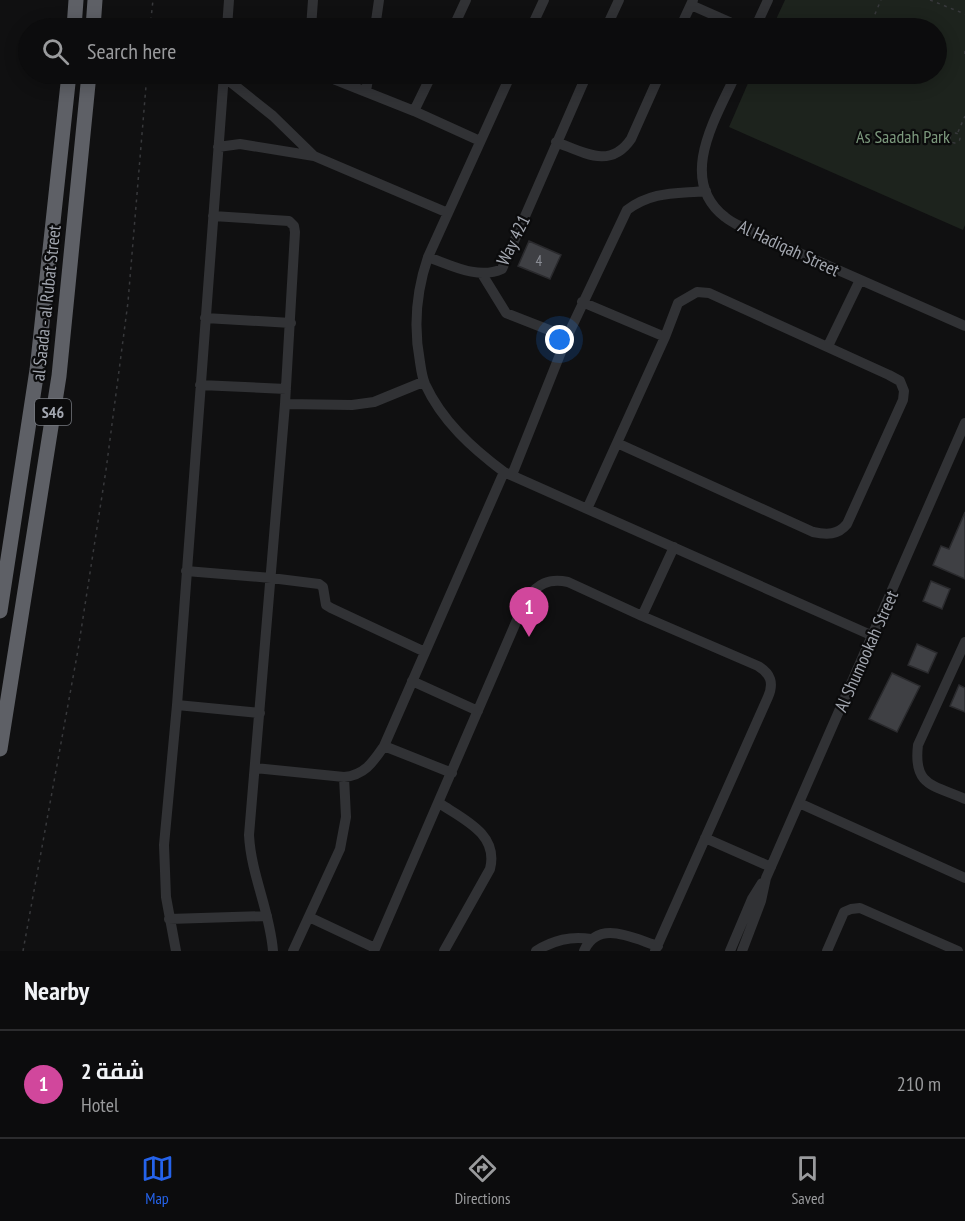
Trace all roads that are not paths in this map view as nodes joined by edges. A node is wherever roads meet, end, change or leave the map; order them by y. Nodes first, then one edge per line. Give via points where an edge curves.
1 (76, 0) edge
2 (96, 0) edge
3 (229, 0) edge
4 (313, 0) edge
5 (379, 0) edge
6 (466, 0) edge
7 (544, 0) edge
8 (619, 0) edge
9 (768, 0) edge
10 (692, 2) edge
11 (75, 18) edge
12 (94, 18) edge
13 (228, 18) edge
14 (312, 18) edge
15 (376, 18) edge
16 (458, 18) edge
17 (536, 18) edge
18 (611, 18) edge
19 (685, 18) edge
20 (723, 18) edge
21 (760, 18) edge
22 (68, 84) edge
23 (88, 84) edge
24 (223, 84) edge
25 (235, 84) edge
26 (346, 84) edge
27 (367, 84) edge
28 (427, 84) edge
29 (506, 84) edge
30 (579, 84) edge
31 (656, 84) edge
32 (732, 84) edge
33 (366, 92) junction
34 (414, 111) junction
35 (480, 141) junction
36 (556, 142) junction
37 (218, 147) junction
38 (314, 156) junction
39 (706, 191) junction
40 (448, 213) junction
41 (213, 216) junction
42 (428, 257) junction
43 (482, 274) junction
44 (860, 280) junction
45 (582, 303) junction
46 (205, 318) junction
47 (291, 323) junction
48 (965, 326) edge
49 (567, 337) junction
50 (665, 337) junction
51 (828, 346) junction
52 (423, 382) junction
53 (200, 385) junction
54 (286, 389) junction
55 (285, 404) junction
56 (965, 423) edge
57 (617, 443) junction
58 (508, 474) junction
59 (586, 509) junction
60 (674, 548) junction
61 (186, 572) junction
62 (271, 578) junction
63 (0, 611) edge
64 (642, 616) junction
65 (873, 636) junction
66 (965, 642) edge
67 (425, 652) junction
68 (412, 681) junction
69 (177, 705) junction
70 (478, 711) junction
71 (260, 713) junction
72 (384, 746) junction
73 (0, 749) edge
74 (255, 768) junction
75 (452, 773) junction
76 (344, 777) junction
77 (965, 799) edge
78 (439, 803) junction
79 (799, 803) junction
80 (705, 838) junction
81 (771, 867) junction
82 (766, 878) junction
83 (965, 878) edge
84 (267, 916) junction
85 (309, 917) junction
86 (169, 919) junction
87 (591, 939) junction
88 (656, 948) edge
89 (374, 950) edge
90 (176, 951) edge
91 (273, 951) edge
92 (293, 951) edge
93 (444, 951) edge
94 (536, 951) edge
95 (584, 951) edge
96 (730, 951) edge
97 (742, 951) edge
98 (827, 951) edge
99 (958, 951) edge

1 - 11 highway
2 - 12 highway
3 - 13 street
4 - 14 street
5 - 15 street
6 - 16 street
7 - 17 street
8 - 18 street
9 - 21 street
10 - 19 street
10 - 20 street
22 - 63 highway, al Saada - al Rubat Street / S46 via 37,370
23 - 73 highway, al Saada - al Rubat Street / S46 via 59,376
24 - 37 street
25 - 38 street
26 - 33 street
27 - 33 street
28 - 34 street
29 - 35 street
30 - 36 street, Way 421
31 - 36 street via 624,149 596,157
32 - 39 street, Al Hadiqah Street via 704,147 701,171
33 - 34 street
34 - 35 street
35 - 40 street
36 - 43 street, Way 421 via 502,269
37 - 38 street via 240,144
37 - 41 street
38 - 40 street
39 - 44 street, Al Hadiqah Street via 719,212 745,229
39 - 45 street via 654,196 627,210
40 - 42 street
41 - 46 street
41 - 47 street via 289,221 294,226
42 - 43 street, Way 421
42 - 52 street via 419,283 416,311
43 - 49 street via 506,313
44 - 48 street, Al Hadiqah Street
44 - 51 street
45 - 49 street
45 - 50 street
46 - 47 street
46 - 53 street
47 - 54 street
49 - 58 street
50 - 51 street via 678,303 697,292 709,293
50 - 57 street
51 - 57 street via 900,381 903,391 903,400 842,531 813,532
52 - 55 street via 374,402
52 - 58 street via 438,410 460,435
53 - 54 street
53 - 61 street
54 - 55 street
55 - 62 street
56 - 65 street, Al Shumookah Street
57 - 59 street
58 - 59 street
58 - 67 street
59 - 60 street
60 - 64 street
60 - 65 street
61 - 62 street
61 - 69 street
62 - 67 street via 319,584 326,605
62 - 71 street
64 - 70 street via 568,582 547,581 536,587 526,600
64 - 80 street via 758,666 770,678 772,688
65 - 79 street, Al Shumookah Street
66 - 77 street via 918,745 917,757 917,767 928,783
67 - 68 street
68 - 70 street
68 - 72 street
69 - 71 street
69 - 86 street via 164,845
70 - 75 street
71 - 74 street
72 - 75 street
72 - 76 street via 364,771
74 - 76 street
74 - 84 street via 249,844
75 - 78 street
76 - 85 street via 344,838
78 - 89 street
78 - 93 street via 483,834 492,858 490,869
79 - 81 street, Al Shumookah Street
79 - 83 street
80 - 81 street
80 - 88 street
81 - 82 street, Al Shumookah Street
82 - 96 street, Al Shumookah Street via 752,899
82 - 97 street, Al Shumookah Street
84 - 86 street
84 - 91 street
85 - 89 street
85 - 92 street
86 - 90 street
87 - 88 street via 613,932
87 - 94 street via 559,940
87 - 95 street
98 - 99 street via 844,912 860,908

